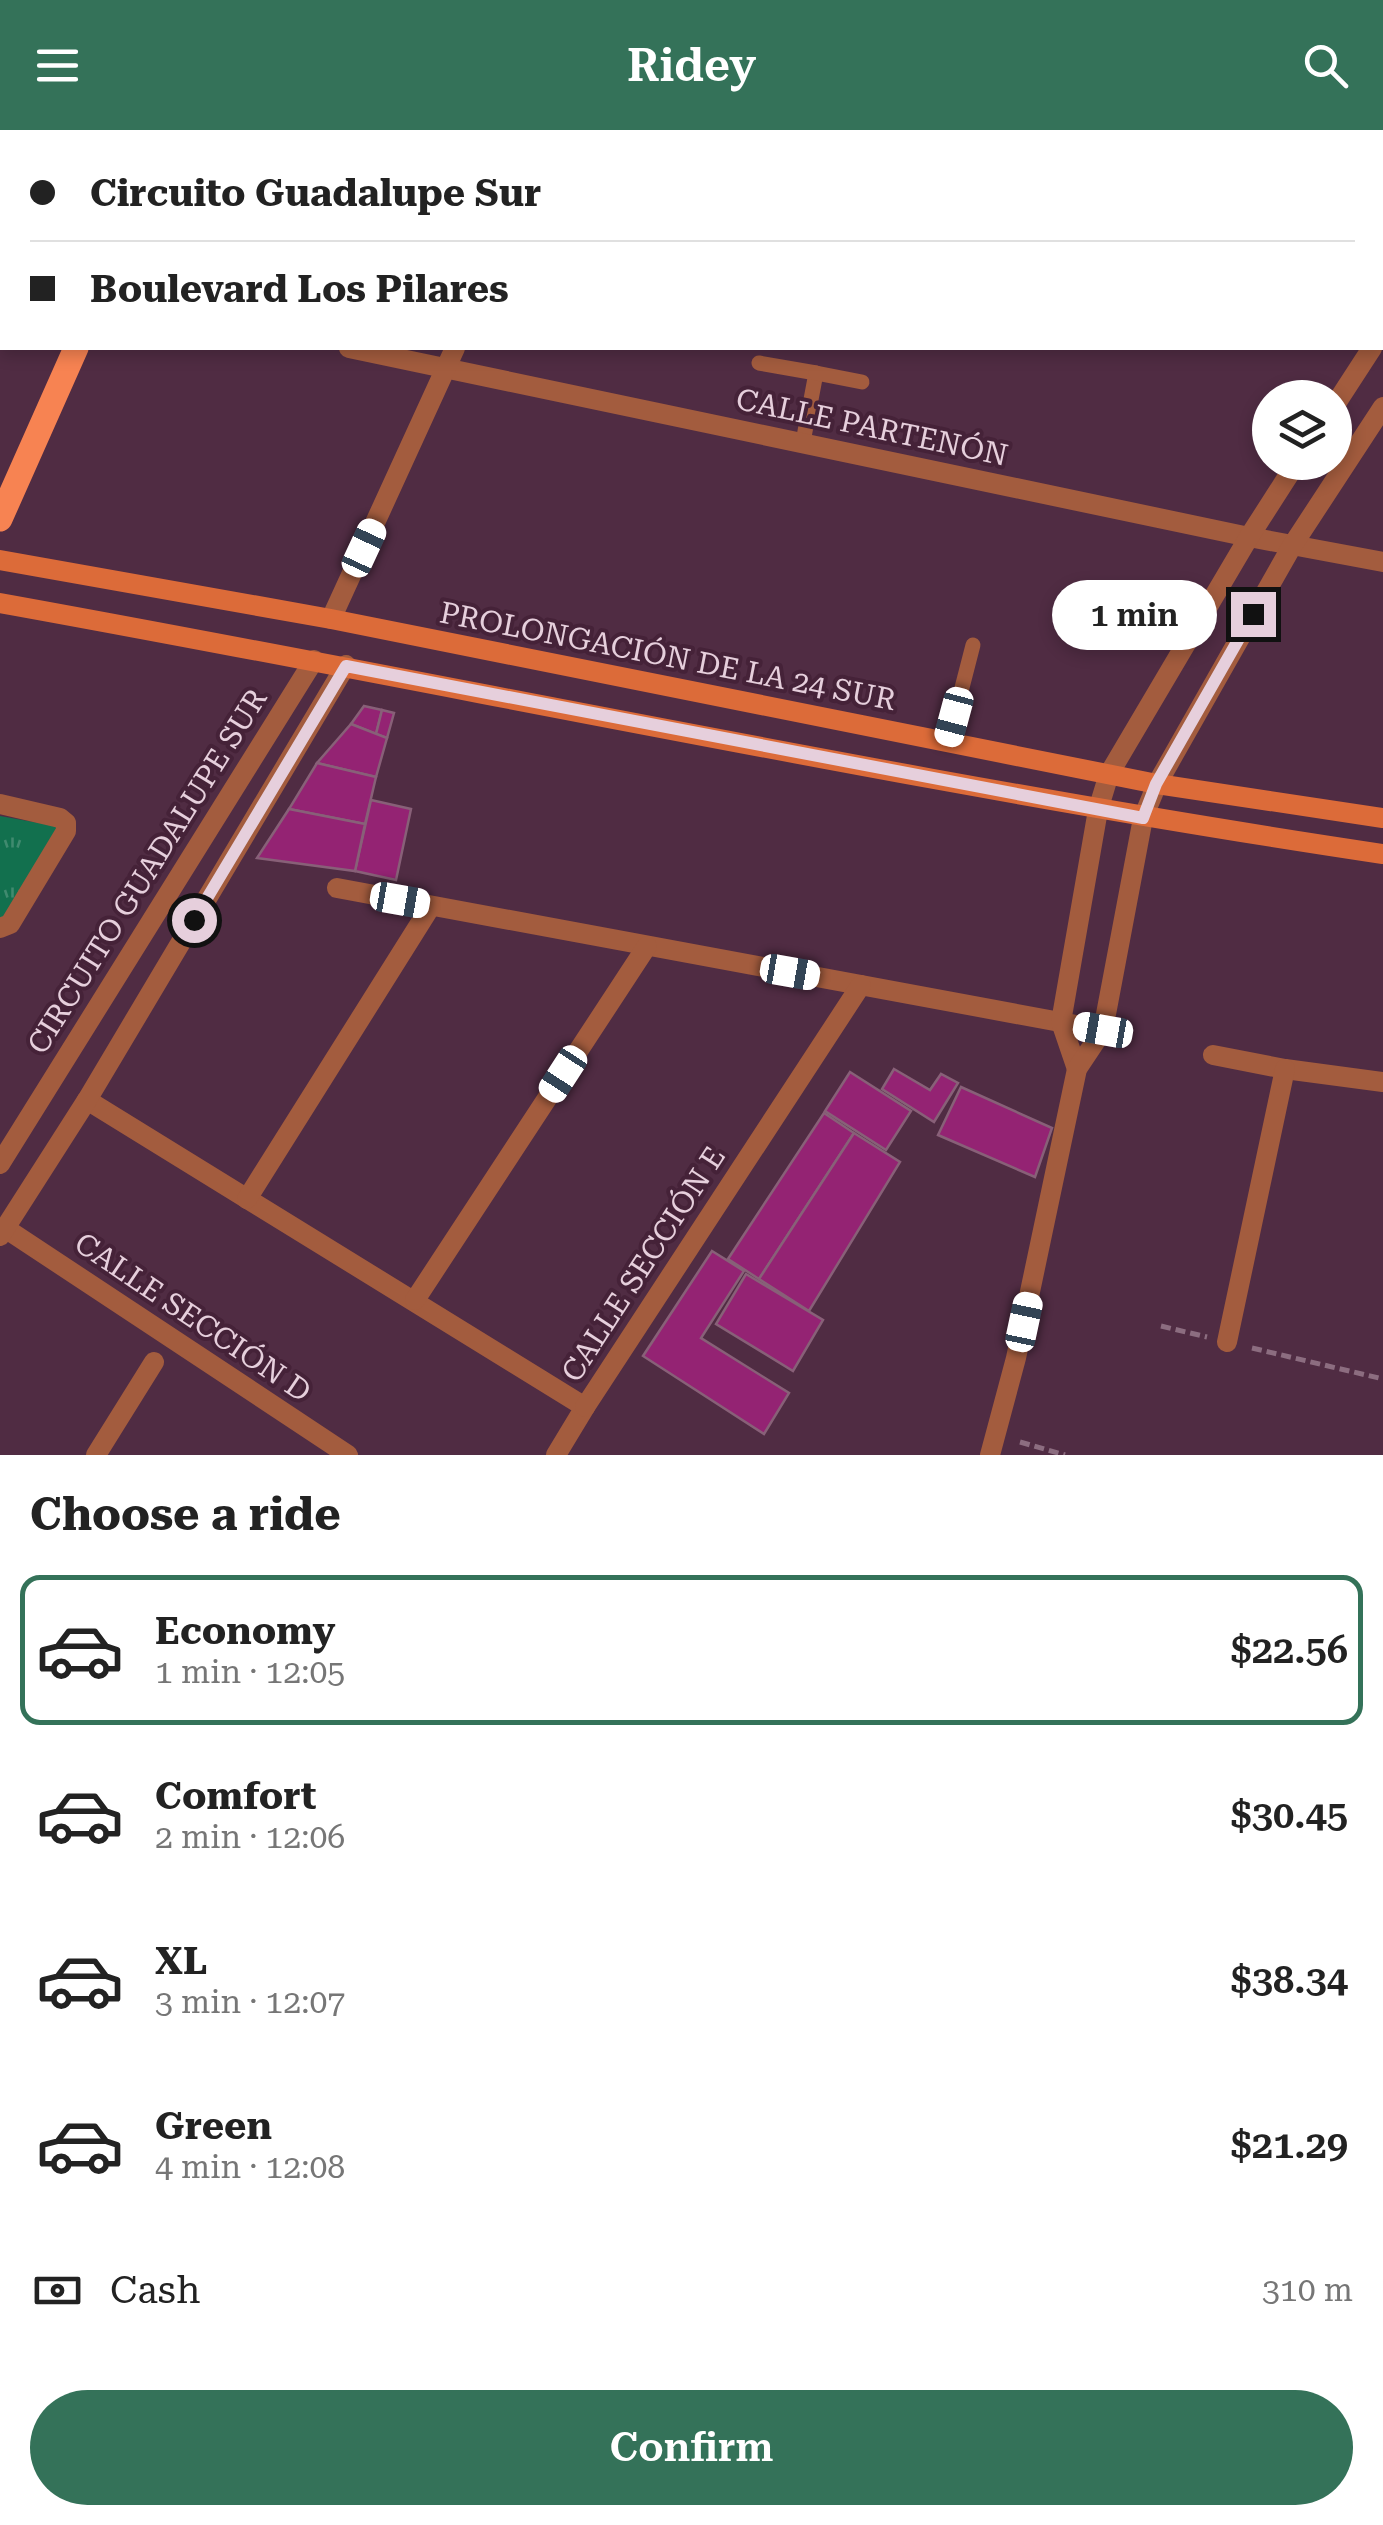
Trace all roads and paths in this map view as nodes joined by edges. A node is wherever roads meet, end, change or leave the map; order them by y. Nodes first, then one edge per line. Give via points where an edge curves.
1 (75, 350) edge
2 (358, 350) edge
3 (454, 350) edge
4 (1371, 350) edge
5 (759, 363) dead end
6 (446, 369) junction
7 (816, 373) junction
8 (1351, 380) edge
9 (862, 382) dead end
10 (1383, 407) edge
11 (803, 442) junction
12 (1285, 480) edge
13 (0, 518) edge
14 (1248, 537) junction
15 (1292, 546) junction
16 (0, 560) edge
17 (1383, 562) edge
18 (0, 603) edge
19 (331, 619) junction
20 (972, 645) dead end
21 (314, 660) junction
22 (346, 666) junction
23 (948, 742) junction
24 (1109, 774) junction
25 (1156, 784) junction
26 (0, 804) edge
27 (1098, 810) junction
28 (1143, 818) junction
29 (1383, 818) edge
30 (1383, 854) edge
31 (337, 888) dead end
32 (431, 906) junction
33 (0, 928) edge
34 (648, 946) junction
35 (861, 985) junction
36 (104, 997) junction
37 (138, 1016) junction
38 (1061, 1022) junction
39 (1103, 1030) junction
40 (1213, 1055) dead end
41 (1078, 1068) junction
42 (1285, 1070) junction
43 (1383, 1082) edge
44 (87, 1100) junction
45 (0, 1164) edge
46 (247, 1199) junction
47 (3, 1232) edge
48 (415, 1300) junction
49 (1161, 1326) dead end
50 (1227, 1342) junction
51 (154, 1362) dead end
52 (1383, 1379) edge
53 (586, 1407) junction
54 (993, 1445) edge
55 (96, 1455) edge
56 (348, 1455) edge
57 (556, 1455) edge
58 (1065, 1455) edge

1 - 13 main road
2 - 6 street, CALLE PARTENÓN
3 - 6 street
4 - 8 street
5 - 7 lane
6 - 11 street, CALLE PARTENÓN
6 - 19 street
7 - 9 lane
7 - 11 lane
10 - 15 street
11 - 14 street, CALLE PARTENÓN
12 - 14 street
14 - 15 street, CALLE PARTENÓN
14 - 24 street
15 - 17 street, CALLE PARTENÓN
15 - 25 street
16 - 19 main road, PROLONGACIÓN DE LA 24 SUR
18 - 21 main road
19 - 23 main road, PROLONGACIÓN DE LA 24 SUR
20 - 23 lane
21 - 22 main road
21 - 36 street, CIRCUITO GUADALUPE SUR
22 - 27 main road
22 - 37 street, CIRCUITO GUADALUPE SUR
23 - 24 main road, PROLONGACIÓN DE LA 24 SUR
24 - 25 main road, PROLONGACIÓN DE LA 24 SUR
24 - 27 street
25 - 28 street
25 - 29 main road, PROLONGACIÓN DE LA 24 SUR
26 - 33 street via 66,823 10,924
27 - 28 main road
27 - 38 street
28 - 30 main road
28 - 39 street
31 - 32 street
32 - 34 street
32 - 46 street
34 - 35 street
34 - 48 street
35 - 38 street
35 - 53 street, CALLE SECCIÓN E
36 - 37 street
36 - 45 street, CIRCUITO GUADALUPE SUR
37 - 44 street, CIRCUITO GUADALUPE SUR
38 - 39 street
38 - 41 street
39 - 41 street
40 - 42 street
41 - 54 street
42 - 43 street
42 - 50 street
44 - 46 street, CALLE SECCIÓN E
44 - 47 street, CIRCUITO GUADALUPE SUR
46 - 48 street, CALLE SECCIÓN E
47 - 56 street, CALLE SECCIÓN D
48 - 53 street, CALLE SECCIÓN E
49 - 50 path
50 - 52 path
51 - 55 street, CALLE SECCIÓN D
53 - 57 street
54 - 58 path

